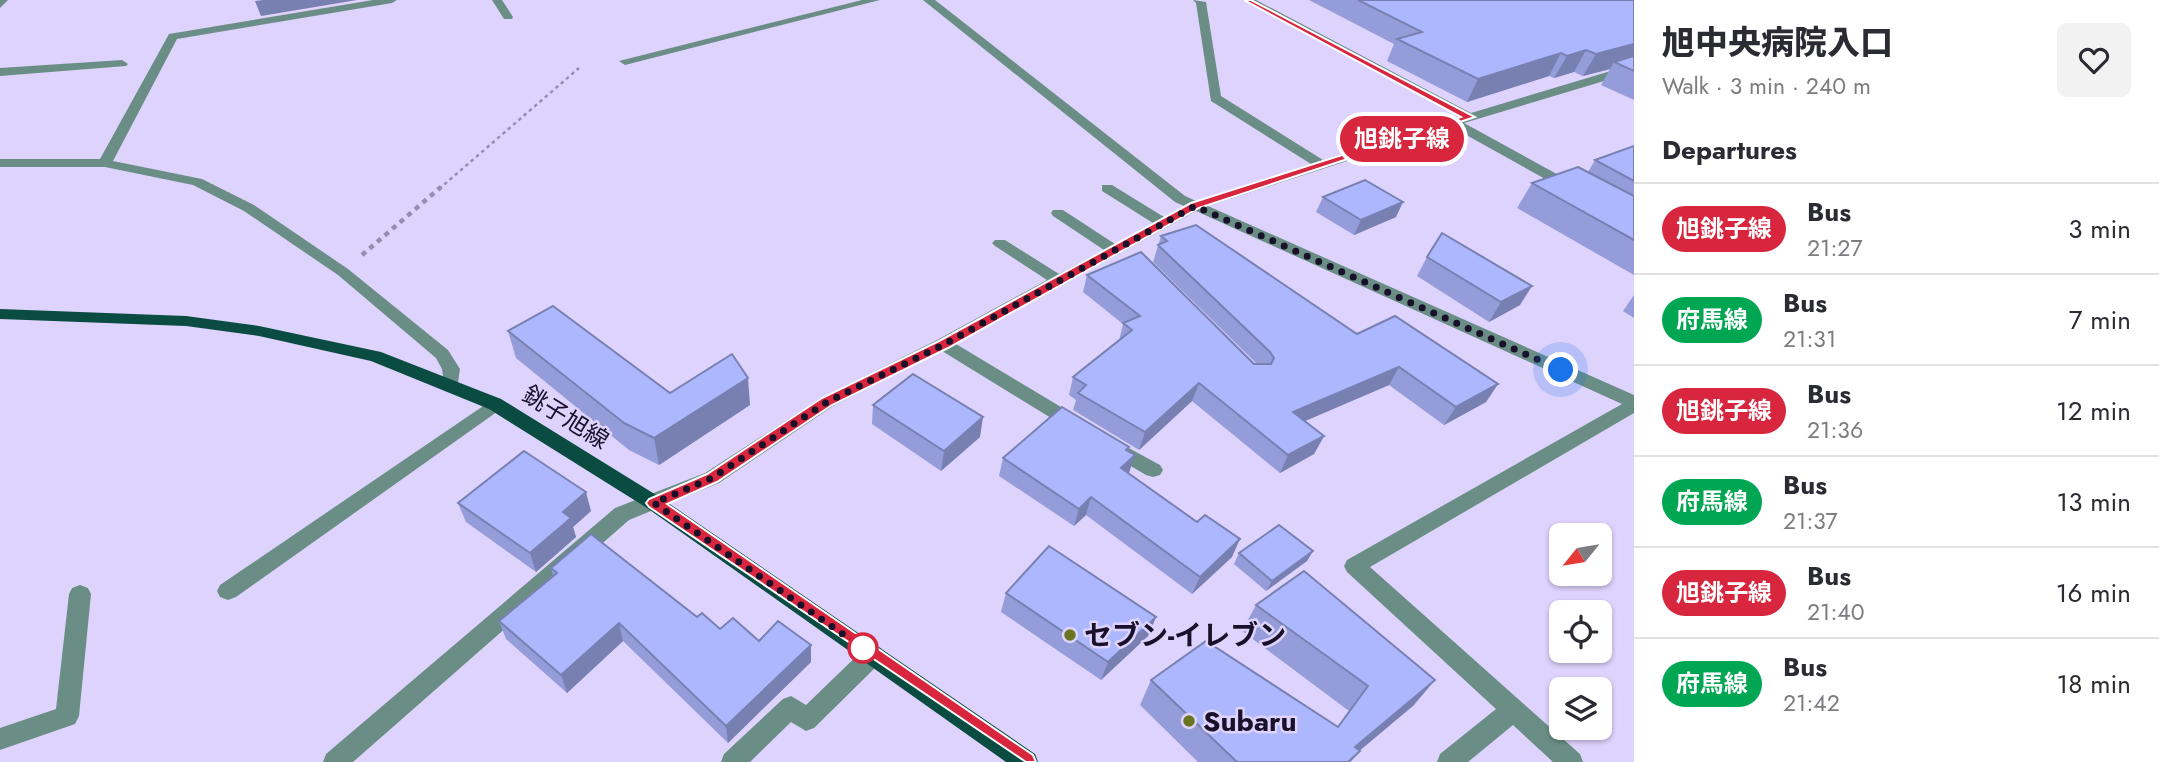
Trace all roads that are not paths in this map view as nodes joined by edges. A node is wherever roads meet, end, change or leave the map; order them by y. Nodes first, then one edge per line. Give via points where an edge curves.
1 (4, 0) edge
2 (392, 0) edge
3 (497, 0) edge
4 (875, 0) edge
5 (928, 0) edge
6 (1198, 0) edge
7 (1248, 0) edge
8 (0, 5) edge
9 (508, 17) dead end
10 (625, 61) dead end
11 (122, 64) dead end
12 (1634, 68) edge
13 (0, 72) edge
14 (1470, 117) junction
15 (1453, 122) junction
16 (0, 163) edge
17 (105, 163) junction
18 (1322, 165) junction
19 (1107, 188) dead end
20 (1586, 196) edge
21 (1195, 206) junction
22 (1058, 214) dead end
23 (1163, 223) junction
24 (1000, 243) dead end
25 (1123, 249) junction
26 (1058, 281) junction
27 (0, 314) edge
28 (943, 345) junction
29 (451, 385) junction
30 (1634, 403) edge
31 (495, 404) junction
32 (1153, 470) dead end
33 (654, 503) junction
34 (228, 591) dead end
35 (80, 594) dead end
36 (873, 655) junction
37 (1513, 709) junction
38 (0, 739) edge
39 (335, 762) edge
40 (733, 762) edge
41 (1027, 762) edge
42 (1449, 762) edge
43 (1571, 762) edge

1 - 8 street
2 - 17 street via 173,36
3 - 9 street
4 - 10 street
5 - 21 street via 1180,199
6 - 18 street via 1215,98
7 - 14 street
11 - 13 street
12 - 14 street
14 - 15 street
15 - 18 street
15 - 20 street
16 - 17 street
17 - 29 street via 197,182 249,208 343,272 442,354 451,369
18 - 21 street
19 - 23 street
21 - 23 street
21 - 30 street
22 - 25 street
23 - 25 street
24 - 26 street
25 - 26 street
26 - 28 street
27 - 29 main road, 銚子旭線 via 186,321 259,331 375,356
28 - 32 street
28 - 33 street via 827,402 712,478
29 - 31 main road, 銚子旭線
30 - 37 street via 1354,566
31 - 33 main road, 銚子旭線
31 - 34 street
33 - 36 main road, 銚子旭線
33 - 39 street via 622,513
35 - 38 street via 67,716
36 - 40 street via 806,720 791,707
36 - 41 main road, 銚子旭線
37 - 42 street
37 - 43 street

